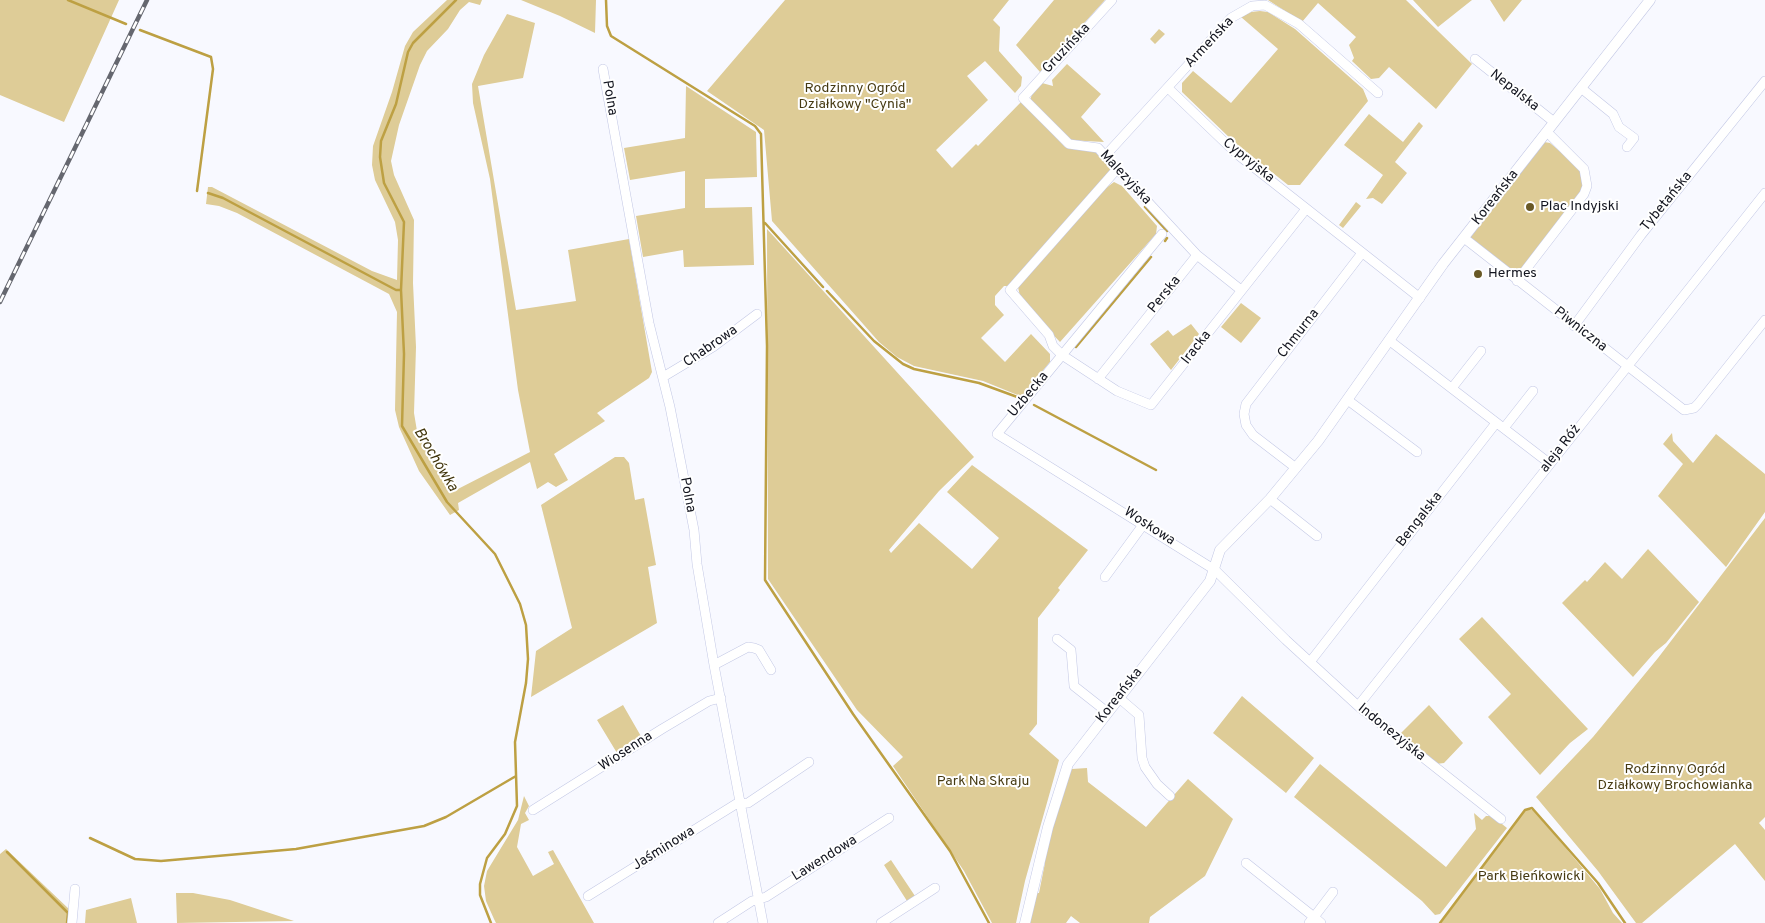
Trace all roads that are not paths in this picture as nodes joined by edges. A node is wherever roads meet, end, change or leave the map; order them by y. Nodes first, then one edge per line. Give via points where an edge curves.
1 (1112, 0) edge
2 (1650, 0) edge
3 (1474, 59) dead end
4 (603, 68) dead end
5 (1765, 82) edge
6 (1168, 88) junction
7 (1580, 88) junction
8 (1378, 93) dead end
9 (1023, 98) joint
10 (1554, 122) junction
11 (1547, 132) junction
12 (1628, 147) dead end
13 (1105, 156) junction
14 (1117, 169) junction
15 (1765, 193) edge
16 (1306, 209) junction
17 (1162, 234) dead end
18 (1464, 238) junction
19 (1362, 253) junction
20 (1197, 255) junction
21 (1517, 281) junction
22 (1241, 290) junction
23 (1420, 298) junction
24 (757, 314) dead end
25 (1574, 326) junction
26 (1763, 328) edge
27 (1390, 341) junction
28 (1481, 351) dead end
29 (1062, 355) junction
30 (1626, 366) junction
31 (662, 377) junction
32 (1098, 379) junction
33 (1452, 388) junction
34 (1533, 390) dead end
35 (1349, 401) junction
36 (1500, 425) junction
37 (997, 434) joint
38 (1417, 452) dead end
39 (1549, 463) junction
40 (1296, 468) junction
41 (1270, 498) junction
42 (1143, 525) junction
43 (1317, 536) dead end
44 (1215, 570) junction
45 (1105, 577) dead end
46 (1057, 639) dead end
47 (1286, 640) joint
48 (1310, 662) junction
49 (714, 664) junction
50 (771, 670) dead end
51 (721, 698) junction
52 (1118, 698) junction
53 (1358, 706) junction
54 (1106, 712) junction
55 (809, 762) dead end
56 (1170, 796) dead end
57 (742, 804) junction
58 (534, 810) dead end
59 (890, 818) dead end
60 (1501, 819) dead end
61 (1246, 863) dead end
62 (935, 888) dead end
63 (75, 890) dead end
64 (1333, 892) dead end
65 (588, 896) dead end
66 (758, 899) junction
67 (1315, 921) edge
68 (72, 923) edge
69 (718, 923) edge
70 (763, 923) edge
71 (881, 923) edge
72 (1025, 923) edge

1 - 9 street, Gruzińska
2 - 7 street, Koreańska
3 - 10 street, Nepalska
4 - 31 street, Polna via 649,323
5 - 25 street, Tybetańska via 1641,235
6 - 8 street, Armeńska via 1232,18 1251,6 1265,5 1299,24
6 - 13 street, Armeńska
6 - 16 street, Cypryjska via 1227,146
7 - 10 street, Koreańska
7 - 12 street via 1613,114 1619,127 1634,138
9 - 13 street, Malezyjska via 1069,144 1098,148
10 - 11 street, Koreańska
11 - 18 street, Koreańska
11 - 21 street via 1584,169 1587,186
13 - 14 street, Malezyjska
14 - 20 street, Malezyjska
14 - 29 street via 1010,290
15 - 30 street, aleja Róż
16 - 19 street, Cypryjska
16 - 22 street, Iracka
17 - 29 street, Uzbecka
18 - 21 street, Piwniczna
18 - 23 street, Koreańska
19 - 23 street
19 - 40 street, Chmurna via 1246,404 1246,424 1253,435
20 - 22 street
20 - 32 street, Perska
21 - 25 street, Piwniczna
22 - 32 street, Iracka via 1151,405
23 - 27 street, Koreańska
24 - 31 street, Chabrowa via 713,347
25 - 30 street, Piwniczna
26 - 30 street, Piwniczna via 1690,410 1678,407
27 - 33 street
27 - 35 street, Koreańska
28 - 33 street
29 - 32 street, Iracka
29 - 37 street, Uzbecka
30 - 39 street, aleja Róż
31 - 49 street, Polna via 694,530
33 - 36 street
34 - 36 street, Bengalska
35 - 38 street
35 - 40 street, Koreańska
36 - 39 street
36 - 48 street, Bengalska
37 - 42 street, Woskowa
39 - 53 street, aleja Róż
40 - 41 street, Koreańska
41 - 43 street
41 - 44 street, Koreańska via 1224,545
42 - 44 street, Woskowa
42 - 45 street
44 - 47 street, Woskowa
44 - 52 street, Koreańska via 1210,581
46 - 54 street via 1071,650 1074,686
47 - 48 street, Indonezyjska
48 - 53 street, Indonezyjska
49 - 50 street via 748,647 759,650
49 - 51 street, Polna
51 - 57 street, Polna
51 - 58 street, Wiosenna via 709,701 662,729
52 - 54 street, Koreańska
52 - 56 street via 1138,715 1145,767
53 - 60 street, Indonezyjska
54 - 72 street, Koreańska via 1068,764 1048,827
55 - 57 street, Jaśminowa
57 - 65 street, Jaśminowa via 736,804
57 - 66 street, Polna
59 - 66 street, Lawendowa
61 - 67 street
62 - 71 street
63 - 68 street
64 - 67 street
66 - 69 street, Lawendowa
66 - 70 street, Polna

